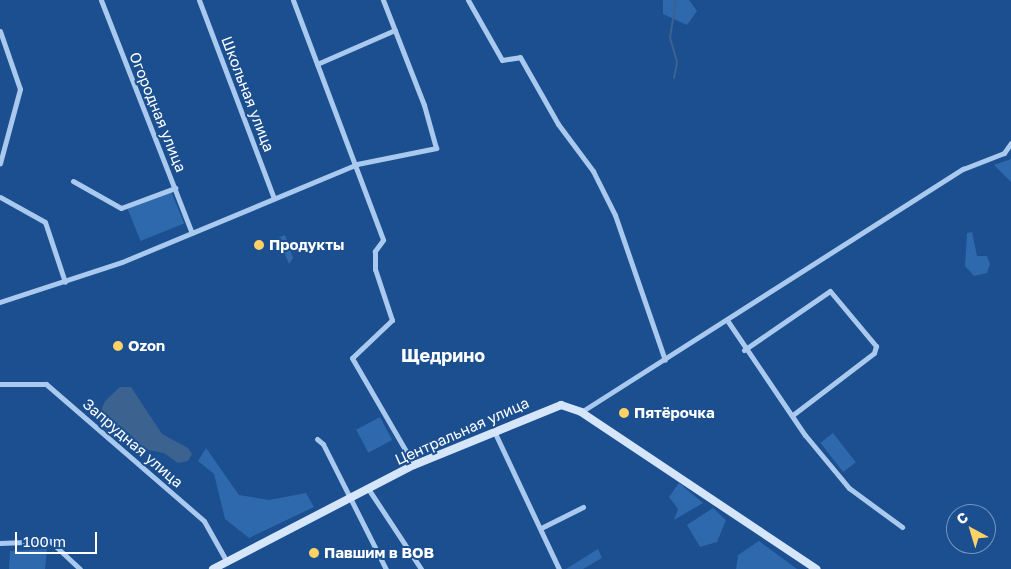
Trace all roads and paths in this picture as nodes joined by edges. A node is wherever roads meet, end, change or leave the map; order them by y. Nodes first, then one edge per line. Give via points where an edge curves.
1 (101, 0) edge
2 (199, 0) edge
3 (293, 0) edge
4 (383, 0) edge
5 (468, 0) edge
6 (0, 30) edge
7 (395, 30) junction
8 (318, 64) junction
9 (1011, 143) edge
10 (0, 163) edge
11 (356, 164) junction
12 (73, 181) dead end
13 (175, 188) junction
14 (0, 197) edge
15 (274, 198) junction
16 (192, 233) junction
17 (66, 282) junction
18 (0, 302) edge
19 (727, 320) junction
20 (744, 350) junction
21 (665, 360) junction
22 (0, 384) edge
23 (581, 412) junction
24 (794, 414) junction
25 (494, 430) junction
26 (316, 439) dead end
27 (414, 465) junction
28 (369, 490) junction
29 (350, 500) junction
30 (583, 507) dead end
31 (902, 527) dead end
32 (541, 528) junction
33 (0, 543) edge
34 (227, 562) junction
35 (80, 569) edge
36 (213, 569) edge
37 (386, 569) edge
38 (421, 569) edge
39 (559, 569) edge
40 (816, 569) edge

1 - 13 street, Огородная улица
2 - 15 street, Школьная улица
3 - 8 street
4 - 7 street
5 - 21 street via 502,60 520,57 560,128 593,171 615,215
6 - 10 street via 20,89
7 - 8 street
7 - 11 street via 436,148
8 - 11 street
9 - 19 street via 1004,153 963,169
11 - 15 street
11 - 27 street via 383,240 375,251 375,268 392,320 352,358
12 - 13 street via 121,208
13 - 16 street, Огородная улица
14 - 17 street via 45,222
15 - 16 street
16 - 17 street
17 - 18 street
19 - 20 street
19 - 21 street
20 - 24 street
20 - 24 street via 830,291 876,346 874,353
21 - 23 street
22 - 34 street, Запрудная улица via 46,384 204,522
23 - 25 street, Центральная улица via 561,405
23 - 40 street, Центральная улица
24 - 31 street via 805,436 849,488
25 - 27 street, Центральная улица
25 - 32 street
26 - 29 street via 323,444
27 - 28 street, Центральная улица
28 - 29 street, Центральная улица
28 - 38 street
29 - 34 street, Центральная улица
29 - 37 street
30 - 32 street
32 - 39 street
33 - 35 street via 50,541
34 - 36 street, Центральная улица

